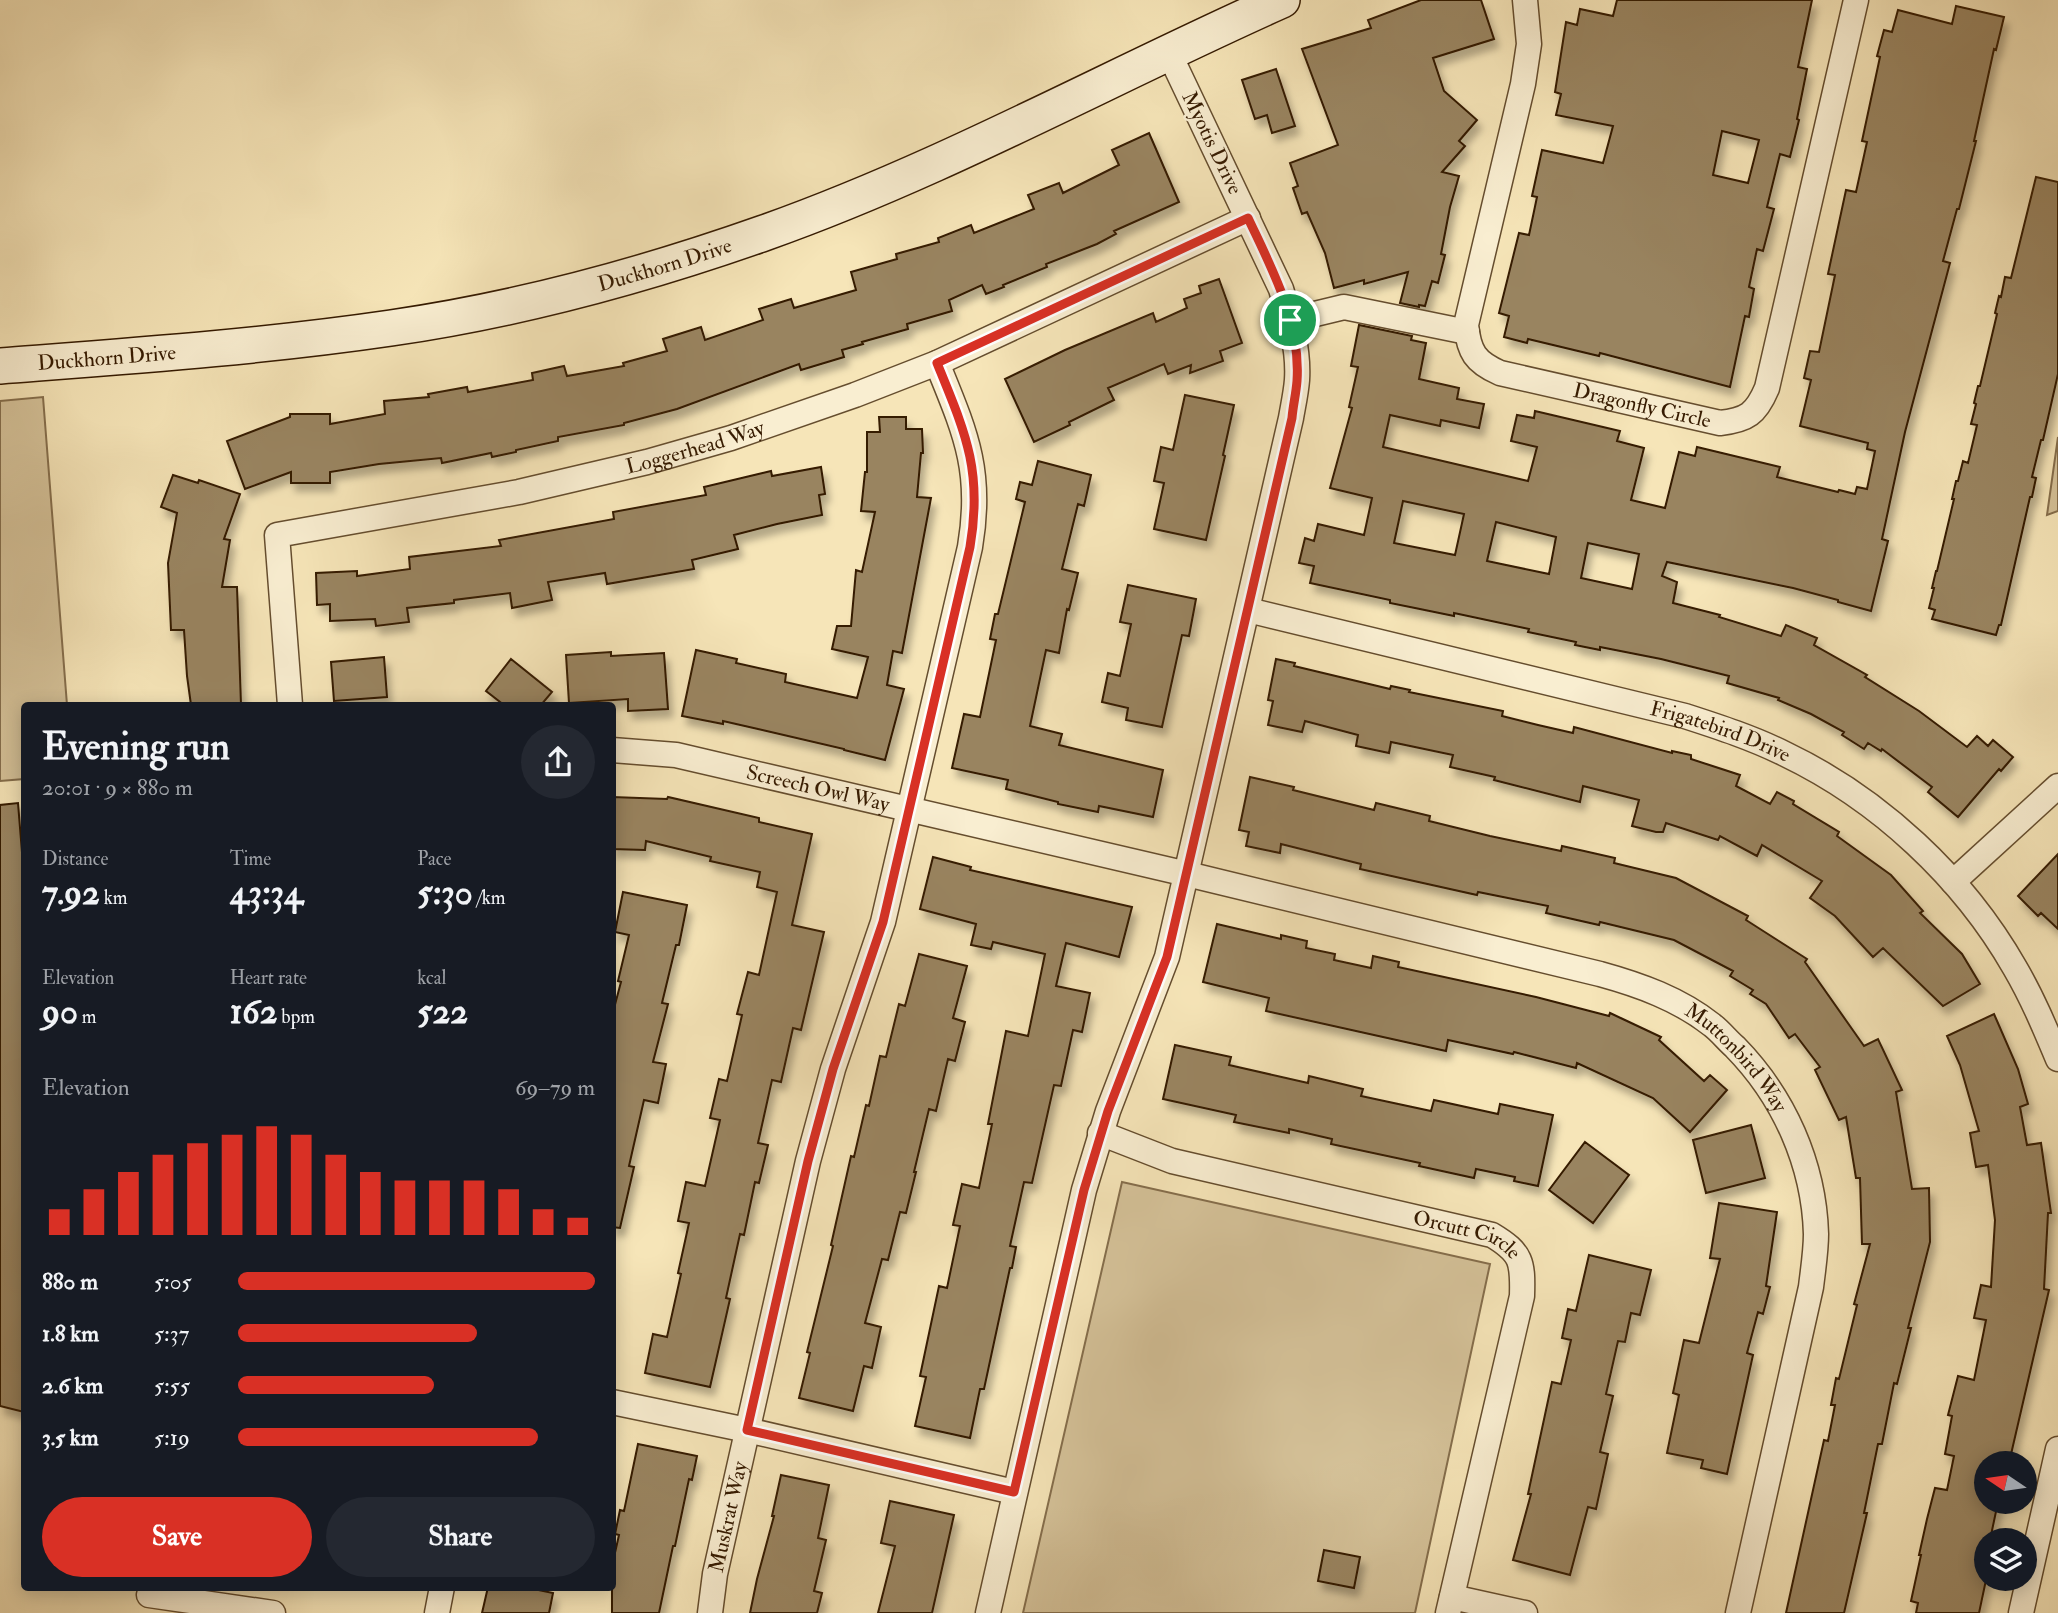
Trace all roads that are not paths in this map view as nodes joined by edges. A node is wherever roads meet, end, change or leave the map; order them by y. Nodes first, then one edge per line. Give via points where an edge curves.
1 (1282, 0) edge
2 (1525, 0) edge
3 (1856, 0) edge
4 (1169, 53) junction
5 (1248, 218) junction
6 (1290, 320) junction
7 (1467, 332) junction
8 (937, 363) junction
9 (0, 366) edge
10 (1248, 610) junction
11 (290, 702) edge
12 (616, 750) edge
13 (2058, 786) edge
14 (909, 810) junction
15 (1187, 874) junction
16 (1953, 882) junction
17 (2058, 1059) edge
18 (1100, 1133) junction
19 (616, 1403) edge
20 (747, 1430) junction
21 (2058, 1449) edge
22 (1014, 1492) junction
23 (441, 1591) edge
24 (149, 1595) dead end
25 (1450, 1605) edge
26 (273, 1613) edge
27 (437, 1613) edge
28 (709, 1613) edge
29 (988, 1613) edge
30 (1525, 1613) edge
31 (1738, 1613) edge
32 (2021, 1613) edge

1 - 4 street, Duckhorn Drive
2 - 7 street via 1529,44 1523,85
3 - 7 street, Dragonfly Circle via 1767,388 1748,416 1720,423 1500,373 1476,357
4 - 5 street, Myotis Drive
4 - 9 street, Duckhorn Drive via 844,202 718,248 602,283 394,328 268,344
5 - 6 street, Myotis Drive
5 - 8 street, Loggerhead Way
6 - 7 street via 1344,307
6 - 10 street, Myotis Drive via 1297,380 1292,418
8 - 11 street, Loggerhead Way via 731,438 647,462 519,492 277,535
8 - 14 street, Muskrat Way via 970,453 974,520
10 - 15 street, Myotis Drive
10 - 16 street, Frigatebird Drive via 1726,729 1784,754 1858,797
12 - 14 street, Screech Owl Way via 676,755
13 - 16 street
14 - 15 street, Screech Owl Way
14 - 20 street, Muskrat Way via 883,922 833,1069 808,1161
15 - 18 street, Myotis Drive via 1167,957
15 - 31 street, Muttonbird Way via 1637,984 1712,1025 1774,1094 1797,1138 1810,1185 1816,1234 1811,1287
16 - 17 street, Frigatebird Drive via 2014,966
18 - 22 street, Myotis Drive
18 - 25 street, Orcutt Circle via 1172,1161 1492,1235 1519,1257 1522,1296
19 - 20 street
20 - 22 street
20 - 28 street, Muskrat Way
21 - 32 street
22 - 29 street, Myotis Drive
23 - 27 street
24 - 26 street
25 - 30 street

